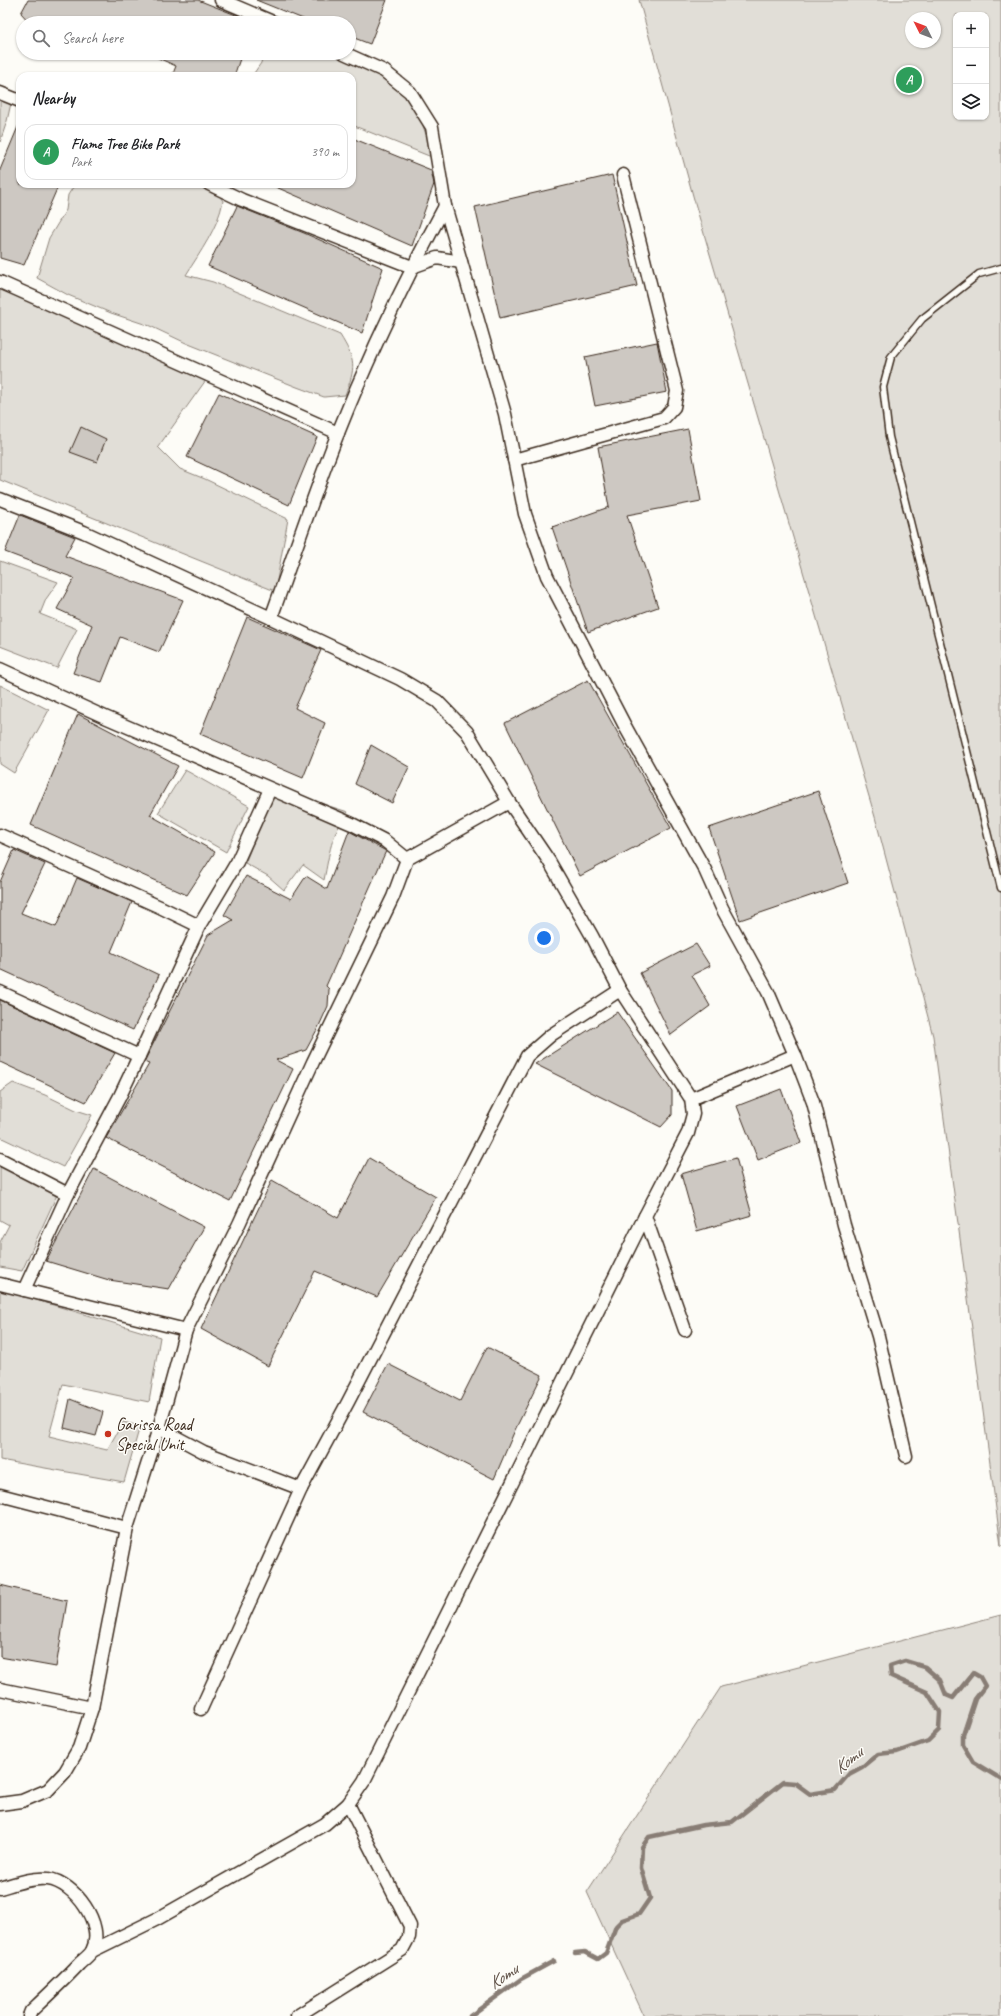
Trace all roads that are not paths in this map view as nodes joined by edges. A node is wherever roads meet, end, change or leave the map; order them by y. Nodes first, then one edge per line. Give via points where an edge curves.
1 (221, 0) edge
2 (259, 16) edge
3 (356, 58) edge
4 (0, 93) edge
5 (16, 99) edge
6 (622, 175) dead end
7 (218, 188) edge
8 (445, 206) junction
9 (461, 262) junction
10 (412, 267) junction
11 (1001, 268) edge
12 (0, 282) edge
13 (338, 433) junction
14 (514, 460) junction
15 (0, 499) edge
16 (271, 618) junction
17 (0, 669) edge
18 (270, 789) junction
19 (509, 802) junction
20 (0, 835) edge
21 (407, 859) junction
22 (1001, 888) edge
23 (199, 926) junction
24 (620, 990) junction
25 (0, 992) edge
26 (794, 1055) junction
27 (139, 1056) junction
28 (691, 1099) junction
29 (0, 1159) edge
30 (68, 1194) junction
31 (645, 1216) junction
32 (0, 1284) edge
33 (24, 1290) junction
34 (186, 1330) junction
35 (685, 1330) dead end
36 (159, 1428) junction
37 (906, 1456) dead end
38 (301, 1489) junction
39 (0, 1495) edge
40 (127, 1528) junction
41 (0, 1689) edge
42 (92, 1708) junction
43 (201, 1709) dead end
44 (0, 1804) edge
45 (348, 1804) junction
46 (0, 1888) edge
47 (92, 1951) junction
48 (29, 2016) edge
49 (296, 2016) edge

1 - 2 street
3 - 8 street via 384,70 410,92 432,127
4 - 5 street
6 - 14 street via 678,391 674,407 664,418
7 - 10 street
8 - 9 street
8 - 10 street
9 - 10 street via 437,258
9 - 14 street via 505,414
10 - 13 street
11 - 22 lane via 979,274 922,319 891,357 883,387 889,437
12 - 13 street
13 - 16 street
14 - 26 street via 525,514 547,576 768,992
15 - 16 street via 84,532
16 - 19 street via 400,679 437,701 467,732
17 - 18 street
18 - 21 street via 352,824 385,841
18 - 23 street via 237,862
19 - 21 street
19 - 24 street via 549,861
20 - 23 street
21 - 34 street via 393,897 274,1144 239,1224
23 - 27 street
24 - 28 street
24 - 38 street via 550,1035 527,1056
25 - 27 street
26 - 28 street
26 - 37 street via 813,1102 844,1225 878,1336
27 - 30 street
28 - 31 street via 692,1114 688,1133
29 - 30 street
30 - 33 street
31 - 35 street
31 - 45 street via 364,1781
32 - 33 street
33 - 34 street
34 - 36 street
36 - 38 street via 204,1452
36 - 40 street
38 - 43 street
39 - 40 street
40 - 42 street
41 - 42 street
42 - 44 street via 79,1748 65,1772 48,1790 22,1801
45 - 47 street via 325,1824 157,1919
45 - 49 street via 410,1926 409,1937 402,1950
46 - 47 street via 26,1881 48,1879 65,1885 80,1898 91,1915 95,1934
47 - 48 street via 31,2011

